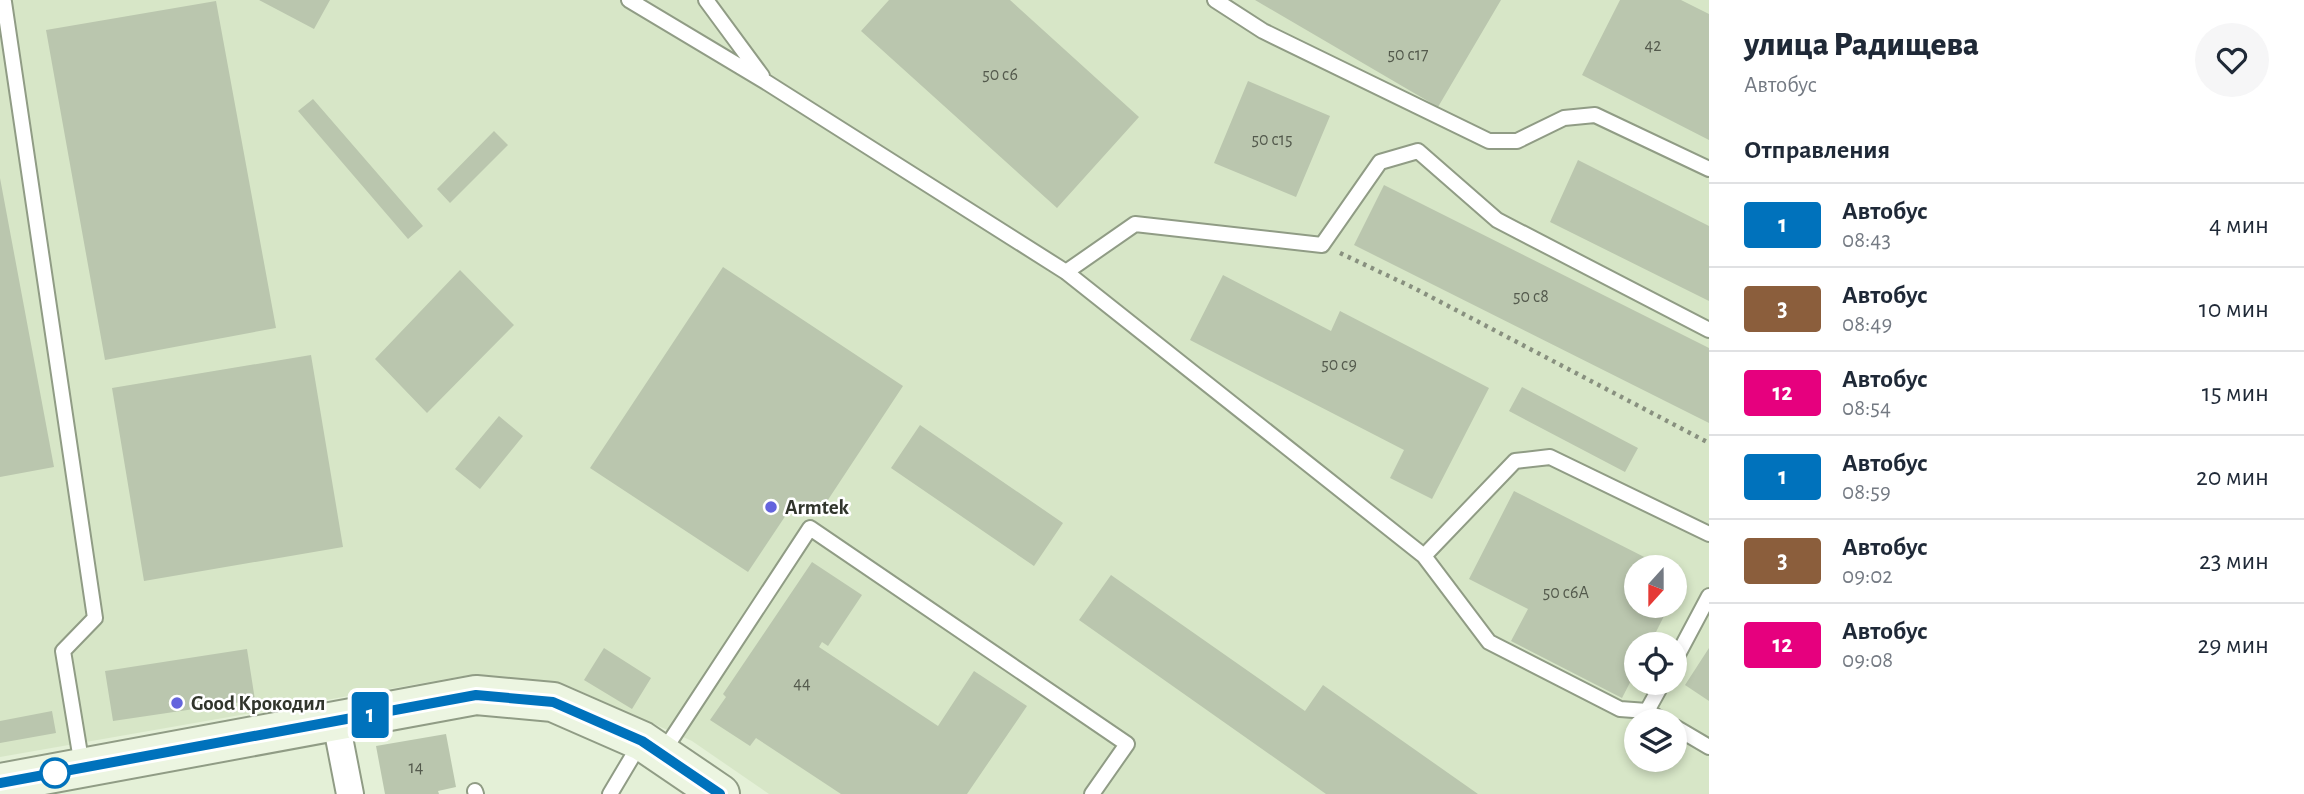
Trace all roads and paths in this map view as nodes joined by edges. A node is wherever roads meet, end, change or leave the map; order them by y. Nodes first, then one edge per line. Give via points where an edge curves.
1 (629, 0) edge
2 (706, 0) edge
3 (1215, 0) edge
4 (4, 2) dead end
5 (766, 82) junction
6 (1709, 169) edge
7 (1322, 245) junction
8 (1066, 272) junction
9 (1709, 330) edge
10 (1709, 443) edge
11 (1709, 534) edge
12 (1423, 556) junction
13 (1709, 596) edge
14 (1687, 637) edge
15 (1624, 709) edge
16 (336, 722) junction
17 (1687, 734) edge
18 (1709, 747) edge
19 (652, 748) junction
20 (83, 768) junction
21 (0, 783) edge
22 (350, 794) edge
23 (610, 794) edge
24 (720, 794) edge
25 (1092, 794) edge

1 - 5 lane
2 - 5 lane
3 - 6 lane via 1263,31 1489,141 1517,141 1564,118 1595,115
4 - 20 lane via 96,618 63,651
5 - 8 lane
7 - 8 lane via 1135,224
7 - 9 lane via 1380,162 1418,151 1497,220
7 - 10 path via 1414,288
8 - 12 lane
11 - 12 lane via 1550,457 1515,460
12 - 15 lane via 1489,642
13 - 14 lane
16 - 19 street via 476,695 553,702
16 - 20 street
16 - 22 street
17 - 18 lane
19 - 23 lane
19 - 24 street
19 - 25 lane via 810,528 1127,744
20 - 21 street

